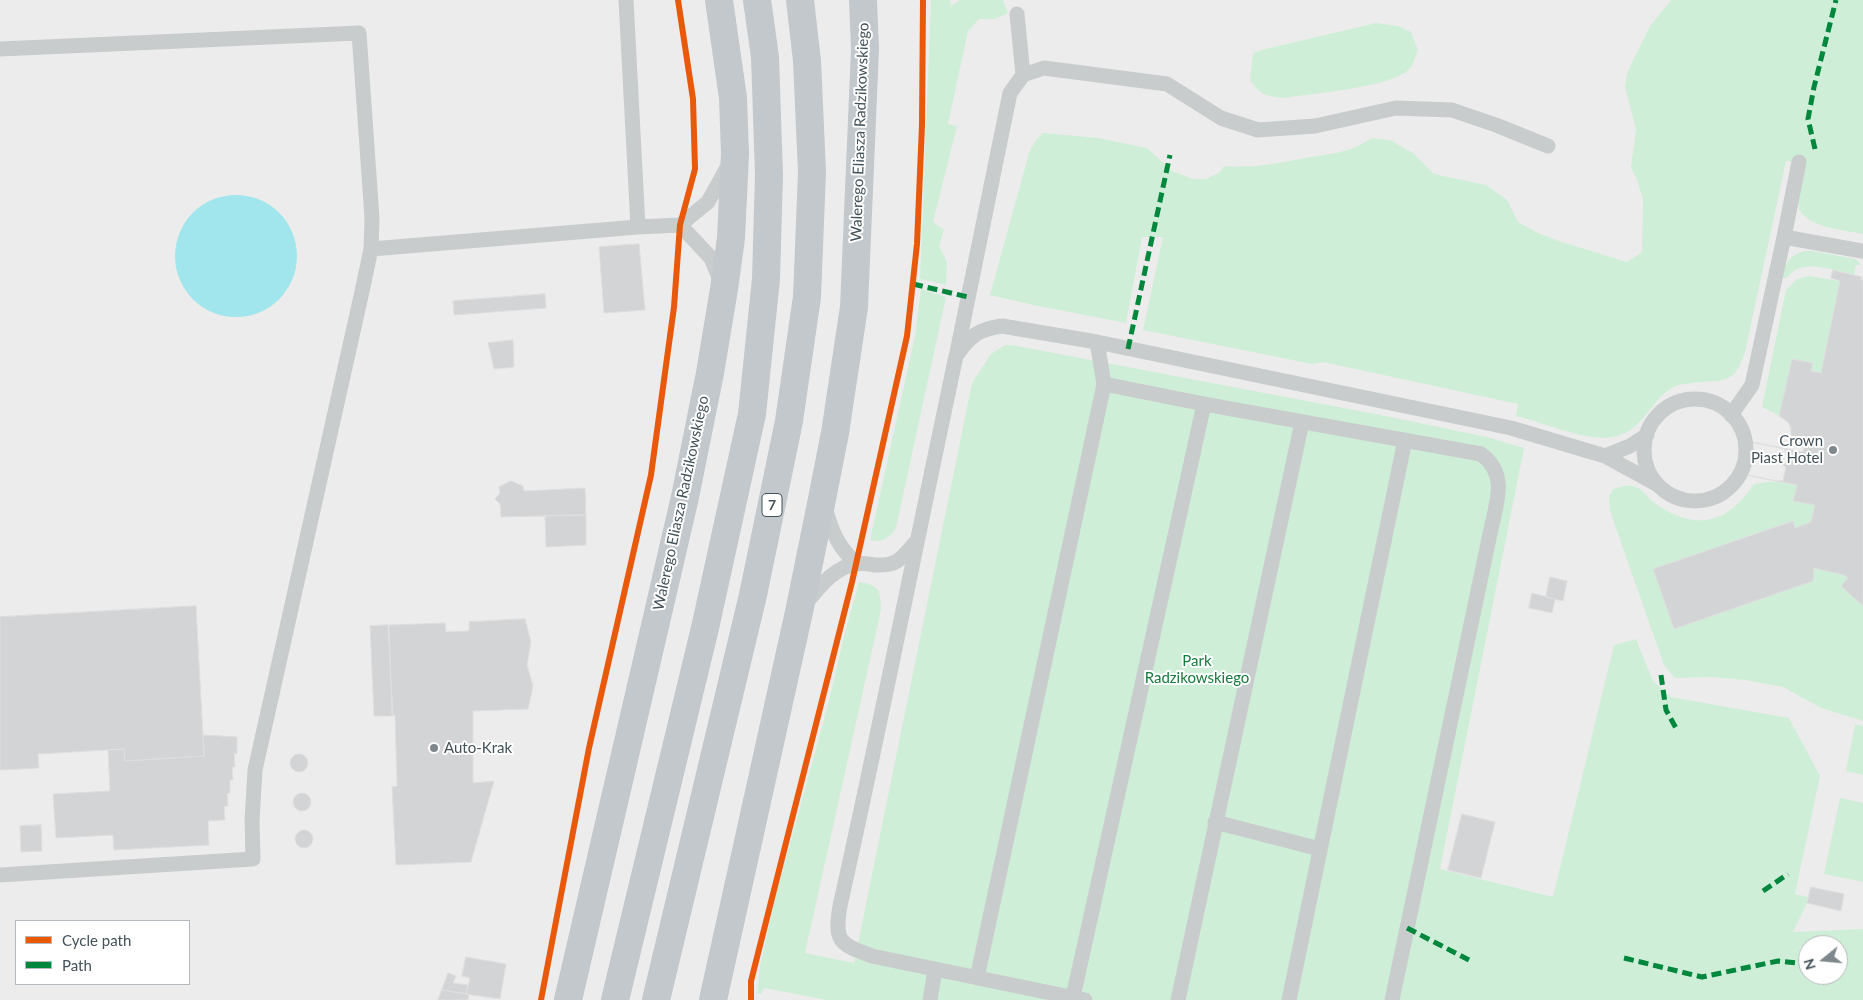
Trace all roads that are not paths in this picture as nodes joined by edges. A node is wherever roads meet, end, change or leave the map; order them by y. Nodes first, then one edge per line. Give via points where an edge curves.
1 (626, 0) edge
2 (719, 0) edge
3 (758, 0) edge
4 (800, 0) edge
5 (863, 0) edge
6 (1017, 14) dead end
7 (0, 49) edge
8 (1023, 75) junction
9 (1548, 146) dead end
10 (735, 154) junction
11 (1799, 162) dead end
12 (680, 225) junction
13 (638, 227) junction
14 (1784, 237) junction
15 (371, 249) junction
16 (1862, 251) edge
17 (724, 289) junction
18 (1097, 342) junction
19 (956, 356) junction
20 (1104, 384) junction
21 (1204, 404) junction
22 (1732, 415) junction
23 (1302, 422) junction
24 (1647, 434) junction
25 (1405, 440) junction
26 (1605, 456) junction
27 (1658, 485) junction
28 (822, 498) junction
29 (916, 542) junction
30 (856, 564) junction
31 (799, 612) junction
32 (1215, 822) junction
33 (1320, 850) junction
34 (0, 874) edge
35 (934, 970) junction
36 (977, 978) junction
37 (1079, 999) edge
38 (568, 1000) edge
39 (615, 1000) edge
40 (656, 1000) edge
41 (713, 1000) edge
42 (930, 1000) edge
43 (1178, 1000) edge
44 (1289, 1000) edge
45 (1392, 1000) edge

1 - 13 lane
2 - 10 main road, Walerego Eliasza Radzikowskiego via 733,98
3 - 39 main road via 765,57 769,175 766,279 752,414 705,628
4 - 40 main road, 7 via 807,61 812,172 807,297 790,412 753,595
5 - 28 main road, Walerego Eliasza Radzikowskiego via 865,50 854,307
6 - 8 lane
7 - 15 lane via 359,33 372,218
8 - 9 lane via 1044,68 1167,84 1221,118 1258,130 1315,126 1396,108 1452,110
8 - 19 lane via 1010,93
10 - 12 lane via 708,202
10 - 17 main road, Walerego Eliasza Radzikowskiego via 731,238
11 - 14 lane
12 - 13 lane
12 - 17 lane via 711,258
13 - 15 lane
14 - 16 lane
14 - 22 lane via 1752,385
15 - 34 lane via 255,770 253,859
17 - 38 main road, Walerego Eliasza Radzikowskiego via 685,497
18 - 19 lane via 1002,326 988,327 966,342
18 - 20 lane
18 - 26 lane via 1511,428
19 - 29 lane
20 - 21 lane
20 - 36 lane
21 - 23 lane
21 - 37 lane
22 - 24 lane via 1717,404 1701,400 1684,401 1655,419
22 - 27 lane via 1746,443 1746,459 1730,487 1702,501 1670,495
23 - 25 lane
23 - 32 lane
24 - 26 lane via 1630,446
24 - 27 lane via 1645,461
25 - 33 lane
25 - 45 lane via 1481,454 1494,466 1499,480
26 - 27 lane
28 - 30 lane via 834,536
28 - 31 main road, Walerego Eliasza Radzikowskiego
29 - 30 lane via 898,562
29 - 35 lane via 837,933 852,949
30 - 31 lane via 824,582
31 - 41 main road, Walerego Eliasza Radzikowskiego
32 - 33 lane
32 - 43 lane
33 - 44 lane
35 - 36 lane
35 - 42 lane
36 - 37 lane

